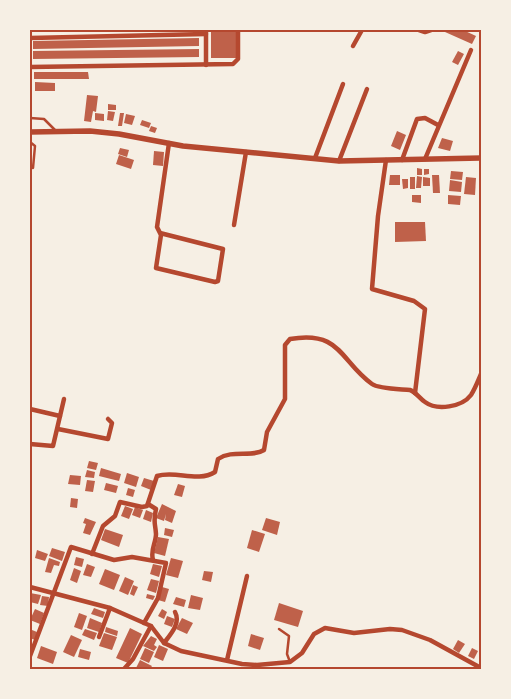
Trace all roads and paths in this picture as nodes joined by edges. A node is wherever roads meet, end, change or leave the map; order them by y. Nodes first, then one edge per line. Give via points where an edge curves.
1 (238, 30) edge
2 (362, 30) edge
3 (419, 30) edge
4 (431, 30) edge
5 (206, 32) edge
6 (30, 38) edge
7 (353, 46) dead end
8 (471, 50) dead end
9 (206, 64) junction
10 (30, 68) edge
11 (343, 84) dead end
12 (367, 89) dead end
13 (30, 118) edge
14 (438, 125) junction
15 (56, 131) junction
16 (30, 132) edge
17 (30, 142) edge
18 (169, 143) junction
19 (246, 152) junction
20 (315, 158) junction
21 (481, 158) edge
22 (425, 159) junction
23 (386, 160) junction
24 (402, 160) junction
25 (339, 161) junction
26 (33, 168) dead end
27 (234, 225) dead end
28 (160, 234) junction
29 (481, 374) edge
30 (416, 393) junction
31 (64, 399) dead end
32 (30, 409) edge
33 (60, 416) junction
34 (108, 419) dead end
35 (58, 429) junction
36 (30, 444) edge
37 (148, 504) junction
38 (92, 554) junction
39 (153, 560) junction
40 (247, 576) dead end
41 (30, 587) edge
42 (54, 592) junction
43 (110, 608) junction
44 (175, 612) dead end
45 (144, 623) junction
46 (152, 626) junction
47 (279, 629) dead end
48 (99, 637) dead end
49 (164, 642) junction
50 (30, 656) edge
51 (227, 660) junction
52 (290, 662) junction
53 (257, 667) edge
54 (481, 668) edge
55 (124, 669) edge

1 - 9 street via 236,63
2 - 7 street
3 - 4 street
5 - 6 street
5 - 9 street
8 - 14 street
9 - 10 street
11 - 20 street
12 - 25 street
13 - 15 lane via 44,119
14 - 22 street
14 - 24 street via 425,118 418,119
15 - 16 street
15 - 18 street via 118,134
17 - 26 lane via 35,146
18 - 19 street
18 - 28 street via 156,227
19 - 20 street
19 - 27 street
20 - 25 street
21 - 22 street
22 - 24 street
23 - 24 street
23 - 25 street
23 - 30 street via 372,289 414,301 425,308
28 - 28 street via 223,249 218,281 156,268
29 - 30 street via 471,396 450,407 425,402
30 - 37 street via 376,387 331,343 307,338 290,339 285,345 285,400 267,432 264,450 226,454 218,459 215,472 205,476 158,476
31 - 33 street
32 - 33 street
33 - 35 street
34 - 35 street via 112,423 108,439
35 - 36 street via 53,446
37 - 38 street via 142,507 120,502 115,516 103,526
37 - 39 street via 156,509
38 - 39 street via 114,560 129,557
38 - 42 street via 70,547
39 - 45 street via 166,565 158,598
40 - 51 street
41 - 42 street
42 - 43 street
42 - 50 street
43 - 45 street
43 - 48 street
44 - 49 street via 178,619
45 - 46 street
46 - 49 street
46 - 55 street via 134,659
47 - 52 lane via 288,636
49 - 51 street via 181,651
51 - 53 street
52 - 53 street
52 - 54 street via 302,653 314,634 325,628 354,633 390,629 430,640

